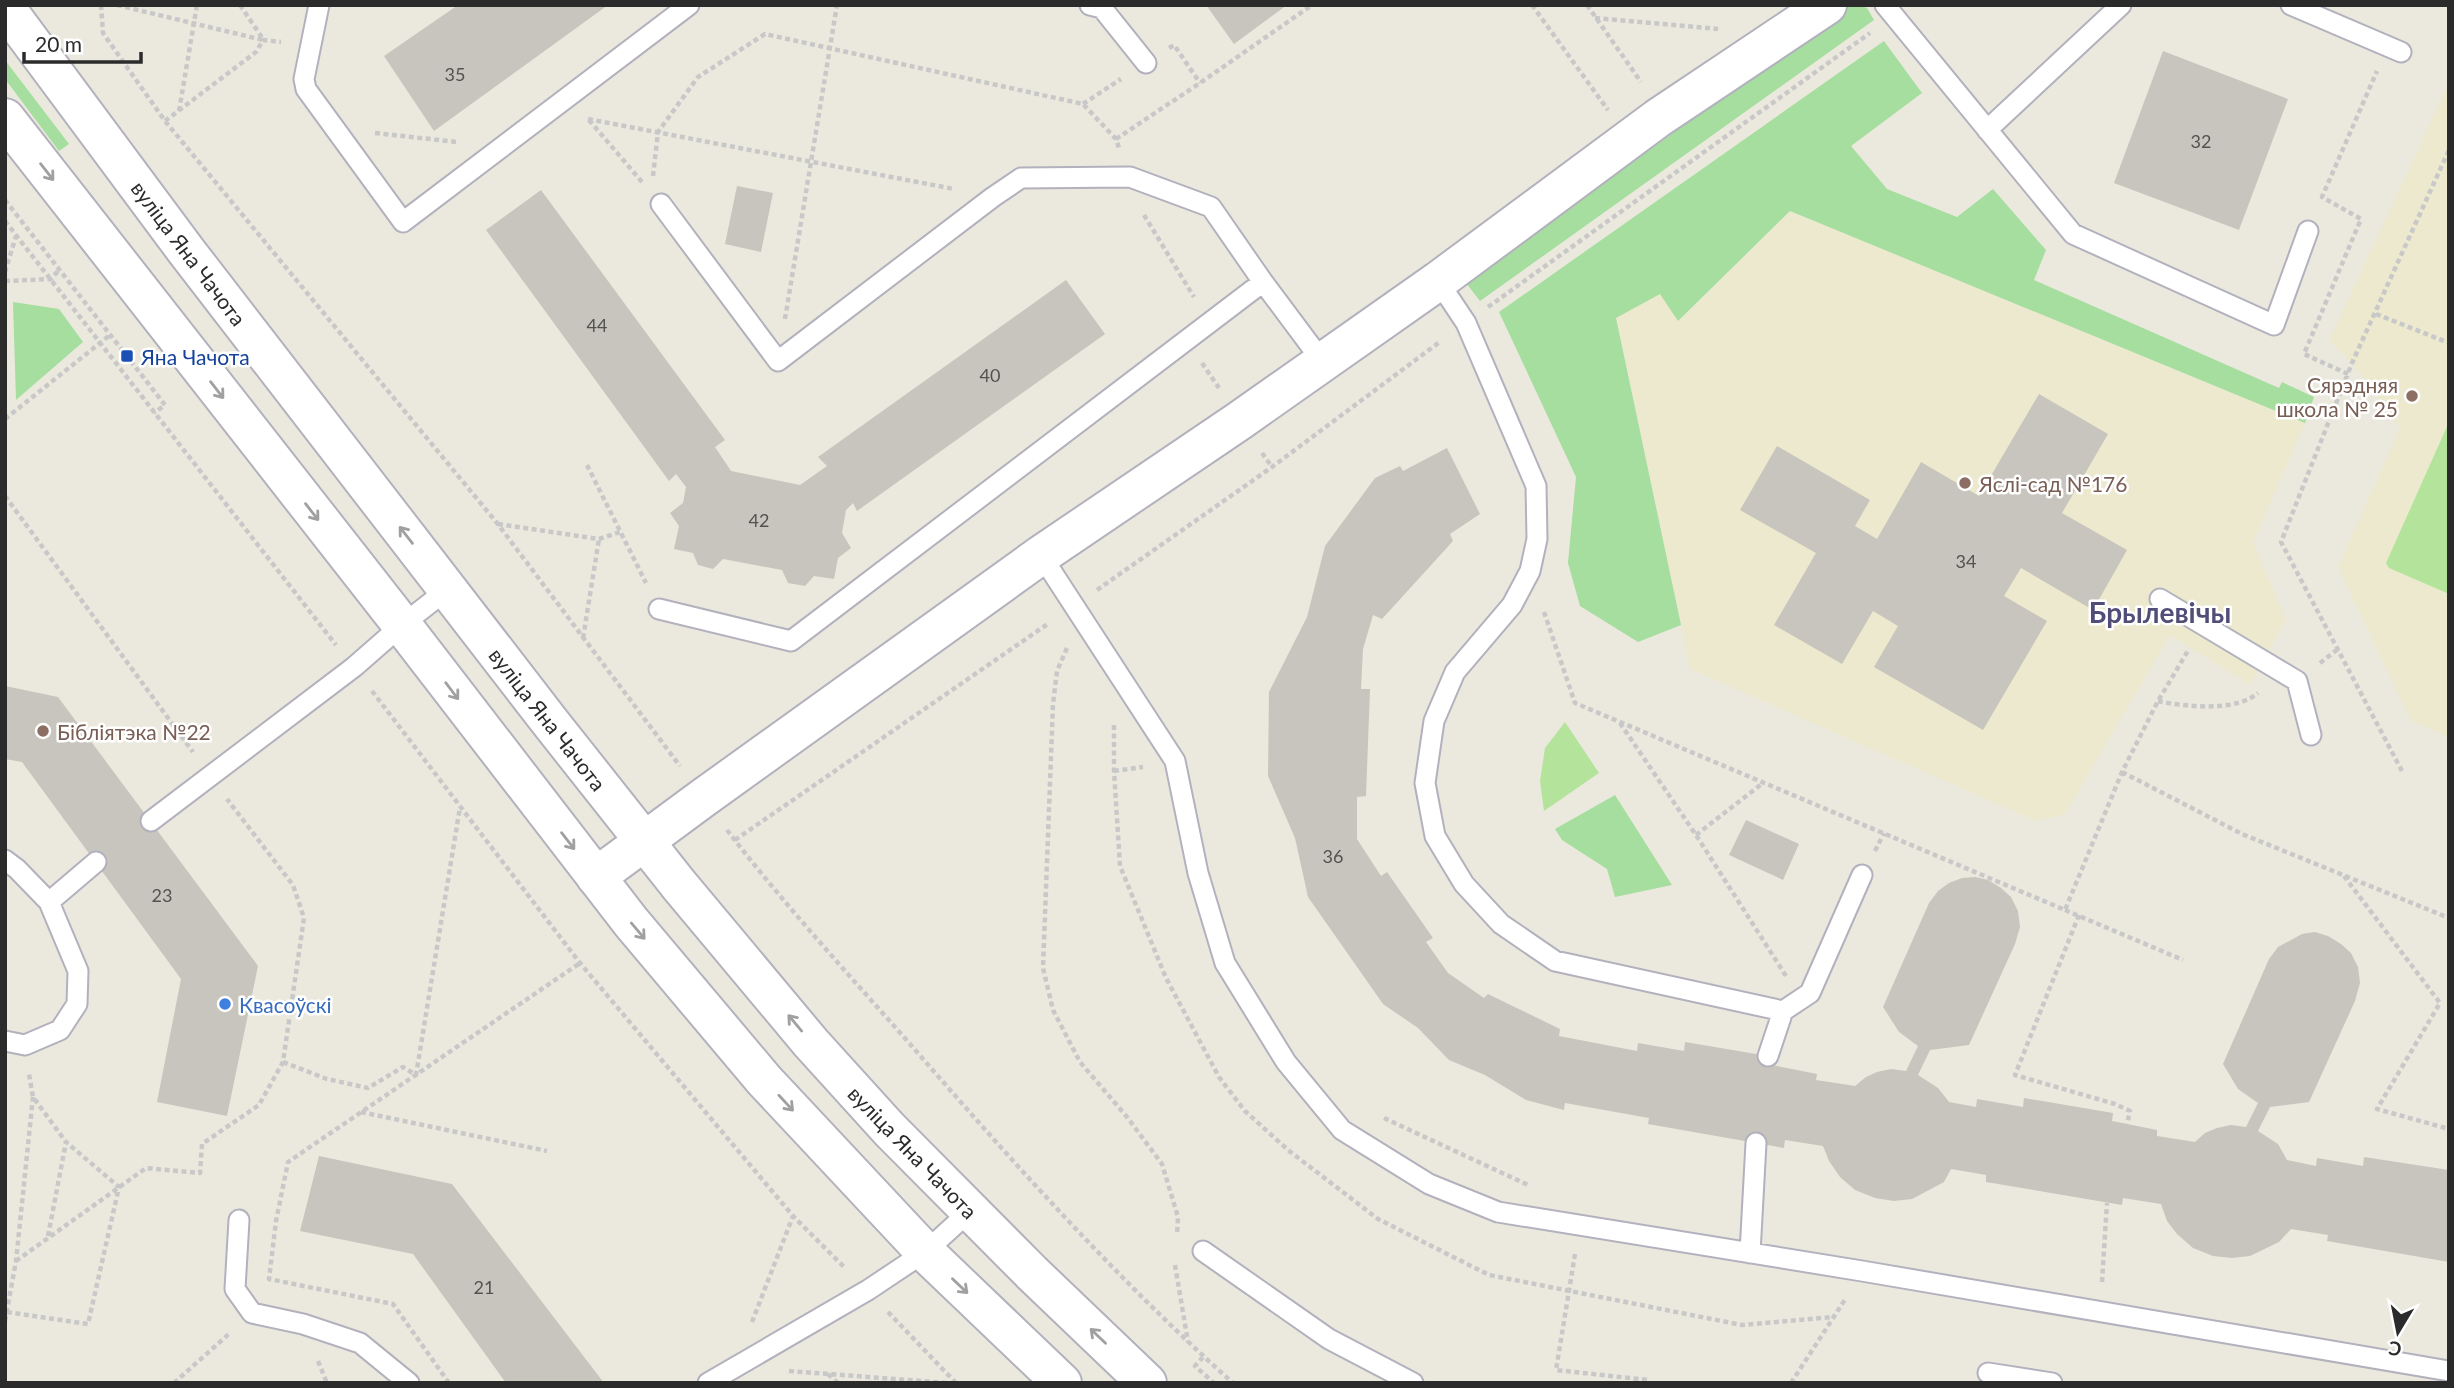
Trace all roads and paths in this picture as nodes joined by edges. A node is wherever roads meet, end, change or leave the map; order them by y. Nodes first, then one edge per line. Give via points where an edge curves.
1 (101, 5) edge
2 (117, 5) edge
3 (197, 5) edge
4 (240, 5) edge
5 (319, 5) edge
6 (689, 5) edge
7 (837, 5) edge
8 (1090, 5) edge
9 (1312, 5) edge
10 (1532, 5) edge
11 (1587, 5) edge
12 (1827, 5) edge
13 (2121, 5) edge
14 (2291, 5) edge
15 (5, 7) edge
16 (1889, 10) edge
17 (1595, 18) junction
18 (194, 24) junction
19 (1724, 29) dead end
20 (263, 40) junction
21 (310, 45) junction
22 (830, 48) junction
23 (2394, 50) joint
24 (1146, 62) dead end
25 (1642, 84) dead end
26 (179, 111) junction
27 (552, 111) junction
28 (5, 118) edge
29 (588, 119) junction
30 (1615, 120) dead end
31 (165, 121) junction
32 (1987, 130) junction
33 (658, 132) junction
34 (374, 133) dead end
35 (462, 143) dead end
36 (2449, 150) edge
37 (811, 162) junction
38 (993, 197) junction
39 (656, 198) junction
40 (5, 200) edge
41 (1143, 215) dead end
42 (5, 221) edge
43 (2308, 231) dead end
44 (16, 235) junction
45 (60, 270) junction
46 (5, 272) edge
47 (51, 279) junction
48 (5, 281) edge
49 (1438, 281) junction
50 (1263, 282) junction
51 (1199, 305) dead end
52 (2376, 314) junction
53 (1466, 323) junction
54 (110, 335) junction
55 (100, 343) junction
56 (2449, 343) edge
57 (778, 361) junction
58 (1322, 361) junction
59 (2348, 374) junction
60 (154, 413) junction
61 (5, 419) edge
62 (587, 465) dead end
63 (5, 496) edge
64 (497, 523) junction
65 (620, 532) junction
66 (599, 539) junction
67 (1041, 555) junction
68 (1530, 571) junction
69 (448, 589) junction
70 (2160, 599) dead end
71 (1074, 607) junction
72 (659, 609) joint
73 (1056, 618) junction
74 (2204, 624) junction
75 (402, 625) junction
76 (583, 638) junction
77 (354, 667) junction
78 (2281, 671) junction
79 (2158, 701) junction
80 (1114, 721) dead end
81 (1620, 722) junction
82 (2311, 735) dead end
83 (2402, 771) dead end
84 (2122, 772) junction
85 (210, 777) junction
86 (1764, 782) junction
87 (703, 798) junction
88 (460, 807) junction
89 (151, 821) dead end
90 (1696, 835) junction
91 (645, 840) junction
92 (735, 840) junction
93 (5, 860) edge
94 (96, 862) dead end
95 (1862, 874) dead end
96 (2344, 875) junction
97 (596, 877) junction
98 (49, 902) junction
99 (2066, 910) junction
100 (2079, 915) junction
101 (2449, 918) edge
102 (2183, 960) dead end
103 (580, 962) junction
104 (1801, 999) junction
105 (1783, 1011) junction
106 (5, 1041) edge
107 (25, 1045) junction
108 (1768, 1056) dead end
109 (283, 1062) junction
110 (416, 1075) junction
111 (33, 1097) junction
112 (360, 1112) junction
113 (1372, 1112) dead end
114 (2127, 1124) dead end
115 (2449, 1129) edge
116 (66, 1142) junction
117 (1756, 1143) dead end
118 (547, 1151) dead end
119 (119, 1187) junction
120 (1534, 1188) dead end
121 (970, 1212) junction
122 (793, 1216) junction
123 (239, 1220) dead end
124 (1580, 1226) junction
125 (48, 1237) junction
126 (1176, 1240) dead end
127 (1203, 1251) dead end
128 (925, 1252) junction
129 (1751, 1253) junction
130 (16, 1261) junction
131 (1175, 1263) dead end
132 (1862, 1271) junction
133 (269, 1279) junction
134 (868, 1290) junction
135 (1568, 1292) junction
136 (7, 1312) junction
137 (252, 1313) junction
138 (1833, 1317) junction
139 (5, 1321) edge
140 (1188, 1343) junction
141 (1203, 1357) junction
142 (734, 1368) junction
143 (2449, 1371) edge
144 (1988, 1373) dead end
145 (828, 1374) junction
146 (174, 1383) edge
147 (409, 1383) edge
148 (449, 1383) edge
149 (708, 1383) edge
150 (838, 1383) edge
151 (948, 1383) edge
152 (956, 1383) edge
153 (1062, 1383) edge
154 (1147, 1383) edge
155 (1214, 1383) edge
156 (1233, 1383) edge
157 (1412, 1383) edge
158 (1647, 1383) edge
159 (1791, 1383) edge
160 (2052, 1383) edge

1 - 31 path via 103,33
2 - 18 path
3 - 18 path
4 - 20 path
5 - 21 lane
6 - 27 lane
7 - 22 path
8 - 24 lane via 1102,8
9 - 22 path via 1116,139 1083,104
10 - 30 path
11 - 17 path
12 - 49 main road via 1658,118
13 - 32 lane
14 - 23 lane
69 -> 15 main road, вуліца Яна Чачота via 187,252
16 - 32 lane
16 - 53 path
17 - 19 path
17 - 25 path
18 - 20 path
18 - 26 path
20 - 21 path
20 - 26 path via 257,52
21 - 27 lane via 306,89 403,222
22 - 33 path via 765,34 698,77
22 - 37 path
23 - 59 path via 2322,197 2361,219 2304,354
26 - 31 path
27 - 29 path
28 -> 75 main road
29 - 33 path
29 - 39 path
31 - 64 path
32 - 43 lane via 2073,234 2274,325
33 - 37 path
33 - 39 path
34 - 35 path
36 - 52 path
37 - 38 path
37 - 57 path
38 - 50 lane via 1021,178 1130,177 1211,207
38 - 57 lane
39 - 57 lane
40 - 45 path
41 - 51 path
42 - 44 path
44 - 46 path
44 - 47 path
45 - 47 path
45 - 54 path
47 - 48 path
47 - 55 path
49 - 53 lane
49 - 58 main road
50 - 58 lane
50 - 72 lane via 790,640
52 - 56 path
52 - 59 path
53 - 68 lane via 1536,486 1537,539
53 - 71 path
54 - 55 path
54 - 60 path via 165,405
55 - 60 path
55 - 61 path
58 - 67 main road
59 - 83 path via 2281,542
60 - 77 path
62 - 65 path
63 - 85 path
64 - 66 path
64 - 76 path
65 - 66 path
65 - 72 path
66 - 76 path
67 - 71 lane
67 - 87 main road
68 - 81 path via 1574,703
68 - 105 lane via 1512,605 1455,672 1434,721 1425,783 1435,836 1464,884 1501,924 1555,961
69 - 75 lane
69 - 91 main road, вуліца Яна Чачота
70 - 74 lane
71 - 73 path
71 - 124 lane via 1175,761 1198,873 1225,963 1286,1062 1326,1111 1342,1130 1429,1184 1499,1212
73 - 92 path
73 - 126 path via 1071,638 1057,671 1053,704 1042,968 1054,1010 1080,1062 1162,1164 1178,1217
74 - 78 lane
74 - 79 path
75 - 77 lane
75 -> 97 main road
76 - 87 path
77 - 85 lane
77 - 88 path
78 - 79 path via 2250,699 2179,706
78 - 82 lane via 2297,681
79 - 84 path
80 - 135 path via 1120,866 1166,978 1219,1076 1245,1111 1378,1219 1489,1275
81 - 86 path
81 - 90 path
84 - 96 path via 2242,834
84 - 99 path
85 - 89 lane
85 - 109 path via 293,885 304,918
86 - 90 path
86 - 99 path
87 - 91 main road
87 - 92 path
88 - 103 path
88 - 110 path
90 - 104 path
91 - 97 main road
121 -> 91 main road, вуліца Яна Чачота via 811,1043
92 - 140 path via 1028,1179
93 - 98 lane
94 - 98 lane
95 - 104 lane via 1810,993
96 - 101 path
96 - 115 path via 2440,1003 2377,1109
97 -> 128 main road via 764,1080
98 - 107 lane via 78,971 77,1004 60,1030
99 - 100 path
100 - 102 path
100 - 114 path via 2015,1075 2115,1104 2130,1111
103 - 110 path
103 - 122 path
104 - 105 lane
105 - 108 lane
106 - 107 lane
107 - 111 path
109 - 110 path via 368,1088 403,1067
109 - 119 path via 259,1105 202,1144 200,1173 146,1168
110 - 112 path
111 - 116 path
111 - 130 path
112 - 118 path
112 - 133 path via 288,1162
113 - 120 path
116 - 119 path
116 - 125 path
117 - 129 lane
119 - 125 path
119 - 136 path via 88,1324
121 - 128 lane
154 -> 121 main road, вуліца Яна Чачота
122 - 134 path
122 - 142 path
123 - 137 lane via 236,1289
124 - 129 lane
124 - 135 path
125 - 130 path
127 - 157 lane via 1329,1339
128 - 134 lane
128 -> 153 main road
129 - 132 lane
130 - 136 path
131 - 140 path
132 - 138 path
132 - 143 lane
133 - 137 path
133 - 148 path via 393,1304
134 - 142 lane
134 - 152 path
135 - 138 path via 1742,1325
135 - 158 path via 1556,1370
136 - 139 path
137 - 146 path
137 - 147 lane via 360,1343
138 - 159 path
140 - 141 path
141 - 155 path via 1195,1366
141 - 156 path
142 - 145 path
142 - 149 lane
144 - 160 lane
145 - 150 path
145 - 151 path

